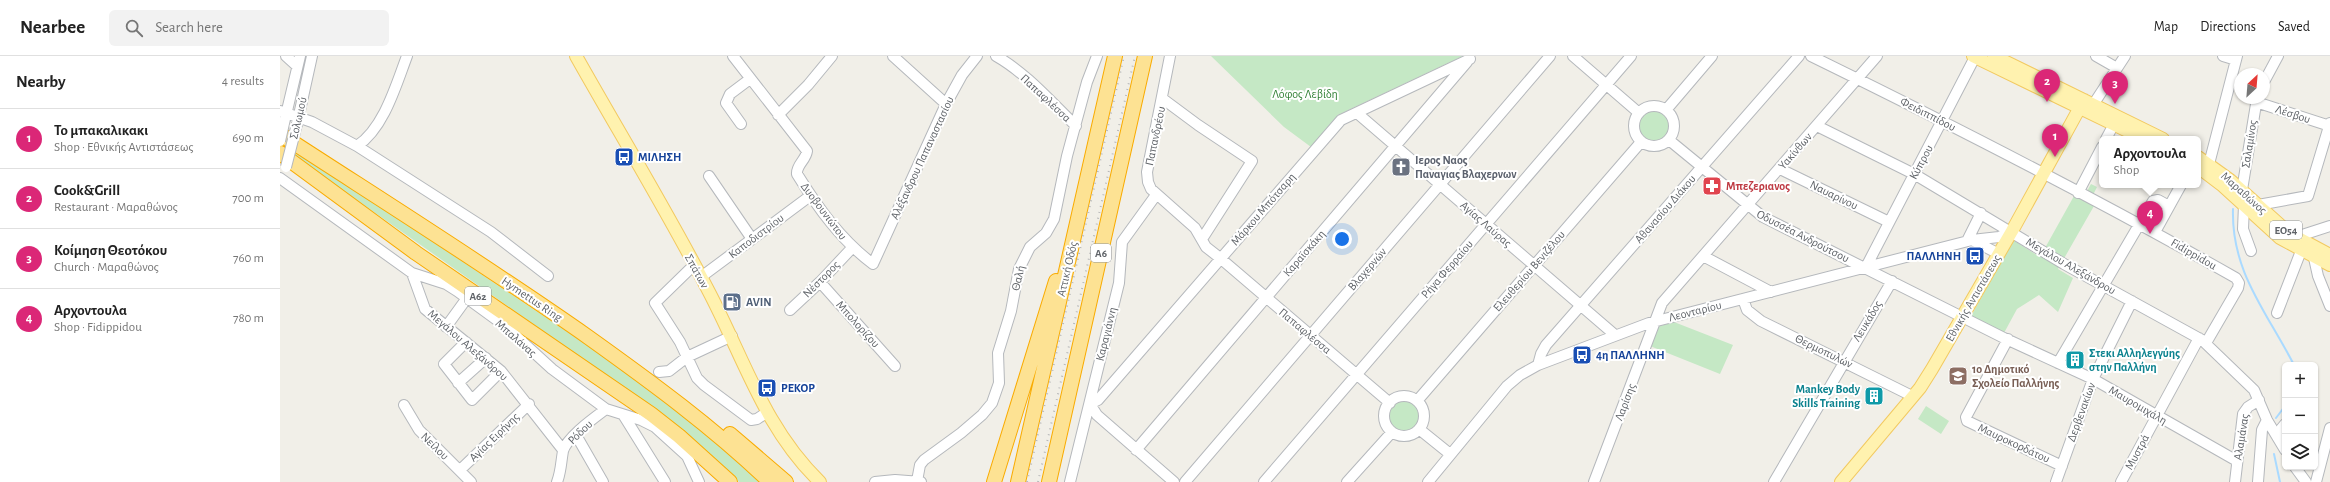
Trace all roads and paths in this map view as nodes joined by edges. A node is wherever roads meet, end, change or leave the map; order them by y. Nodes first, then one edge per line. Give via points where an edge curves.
1 (286, 56) edge
2 (312, 56) edge
3 (407, 56) edge
4 (576, 56) edge
5 (733, 56) edge
6 (893, 56) edge
7 (977, 56) edge
8 (996, 56) edge
9 (1097, 56) edge
10 (1115, 56) edge
11 (1146, 56) edge
12 (1170, 56) edge
13 (1550, 56) edge
14 (1573, 56) edge
15 (1631, 56) edge
16 (1712, 56) edge
17 (1799, 56) edge
18 (1810, 56) edge
19 (1877, 56) edge
20 (1974, 56) edge
21 (1994, 56) edge
22 (2096, 56) edge
23 (2125, 56) edge
24 (2223, 56) edge
25 (2278, 56) edge
26 (830, 57) edge
27 (1472, 57) edge
28 (2236, 58) edge
29 (298, 61) edge
30 (2117, 68) junction
31 (2270, 71) edge
32 (750, 79) junction
33 (1858, 79) junction
34 (1606, 85) junction
35 (1163, 99) junction
36 (946, 104) junction
37 (2256, 104) edge
38 (2269, 104) edge
39 (2086, 106) junction
40 (1666, 110) junction
41 (1357, 112) junction
42 (1639, 112) junction
43 (778, 114) junction
44 (283, 115) edge
45 (1942, 121) junction
46 (298, 122) junction
47 (741, 124) dead end
48 (2114, 124) junction
49 (2330, 125) edge
50 (1076, 126) junction
51 (1818, 126) junction
52 (1098, 132) junction
53 (280, 134) edge
54 (2108, 136) edge
55 (2138, 136) edge
56 (2156, 136) edge
57 (1668, 140) junction
58 (280, 141) edge
59 (1641, 142) junction
60 (357, 146) junction
61 (1396, 146) junction
62 (280, 153) edge
63 (2099, 153) edge
64 (2203, 165) edge
65 (1701, 168) junction
66 (1780, 169) junction
67 (1914, 174) junction
68 (2043, 175) junction
69 (710, 176) dead end
70 (280, 178) edge
71 (1440, 184) junction
72 (2178, 188) edge
73 (2242, 190) junction
74 (2078, 193) junction
75 (1156, 194) junction
76 (810, 196) junction
77 (2244, 205) junction
78 (2169, 206) junction
79 (2258, 206) junction
80 (1748, 207) junction
81 (1981, 213) junction
82 (1889, 222) junction
83 (1486, 224) junction
84 (2139, 225) junction
85 (2330, 226) edge
86 (2012, 231) junction
87 (2156, 232) junction
88 (2296, 238) junction
89 (752, 239) junction
90 (1202, 239) junction
91 (1970, 240) junction
92 (852, 248) junction
93 (2251, 251) dead end
94 (2301, 251) junction
95 (1999, 254) junction
96 (2330, 255) edge
97 (1703, 256) junction
98 (1220, 258) junction
99 (2314, 258) junction
100 (873, 264) joint
101 (694, 265) junction
102 (1533, 265) junction
103 (2330, 265) edge
104 (1855, 266) junction
105 (1866, 267) junction
106 (412, 273) junction
107 (548, 276) dead end
108 (701, 277) junction
109 (1892, 280) junction
110 (820, 282) junction
111 (2102, 285) junction
112 (1770, 292) junction
113 (467, 298) junction
114 (1266, 298) junction
115 (1667, 299) junction
116 (1743, 299) junction
117 (2132, 301) junction
118 (1581, 306) junction
119 (2330, 306) edge
120 (790, 310) dead end
121 (2277, 313) dead end
122 (1673, 317) junction
123 (1962, 317) junction
124 (1655, 321) junction
125 (446, 327) junction
126 (1310, 335) junction
127 (1615, 335) junction
128 (732, 336) junction
129 (2008, 340) junction
130 (2203, 341) junction
131 (466, 342) junction
132 (687, 357) junction
133 (486, 358) junction
134 (1843, 361) junction
135 (2058, 363) junction
136 (1538, 365) junction
137 (895, 366) dead end
138 (501, 371) junction
139 (659, 372) dead end
140 (639, 374) junction
141 (1357, 374) junction
142 (2093, 379) junction
143 (458, 383) junction
144 (1912, 396) junction
145 (2259, 400) junction
146 (1417, 401) junction
147 (1390, 403) junction
148 (529, 404) junction
149 (1090, 404) junction
150 (404, 405) dead end
151 (606, 409) junction
152 (766, 413) junction
153 (2156, 415) junction
154 (624, 416) junction
155 (2267, 420) junction
156 (2282, 428) edge
157 (2330, 428) edge
158 (1419, 429) junction
159 (1392, 432) junction
160 (576, 435) junction
161 (2276, 435) junction
162 (2282, 445) edge
163 (563, 450) junction
164 (1056, 450) junction
165 (1136, 450) junction
166 (1450, 454) junction
167 (2237, 461) junction
168 (2062, 466) junction
169 (460, 470) junction
170 (2297, 470) edge
171 (2057, 479) edge
172 (919, 481) edge
173 (471, 482) edge
174 (557, 482) edge
175 (604, 482) edge
176 (665, 482) edge
177 (698, 482) edge
178 (730, 482) edge
179 (770, 482) edge
180 (786, 482) edge
181 (820, 482) edge
182 (874, 482) edge
183 (994, 482) edge
184 (1018, 482) edge
185 (1049, 482) edge
186 (1054, 482) edge
187 (1070, 482) edge
188 (1174, 482) edge
189 (1185, 482) edge
190 (1264, 482) edge
191 (1347, 482) edge
192 (1428, 482) edge
193 (1594, 482) edge
194 (1774, 482) edge
195 (1841, 482) edge
196 (2068, 482) edge
197 (2121, 482) edge
198 (2235, 482) edge
199 (2258, 482) edge
200 (2306, 482) edge
201 (2318, 482) edge

1 - 29 street
2 - 46 street, Σολωμού
3 - 60 street via 395,87 373,130 367,139
4 - 101 main road, Σπάτων
5 - 32 street, Δυοβουνιώτου
6 - 36 street
7 - 36 street, Αλέξανδρου Παπαναστασίου via 962,75
8 - 50 street, Παπαφλέσσα via 1008,62
9 - 50 street, Θαλή via 1089,74
10 - 52 highway, Αττική Οδός
11 - 164 highway, Α6
12 - 35 street, Παπανδρέου
13 - 71 street, Βλαχερνών
14 - 34 street
15 - 34 street, Ρήγα Φερραίου
16 - 40 street
17 - 65 street, Αθανασίου Διάκου
18 - 33 street, Φειδιππίδου
19 - 33 street, Υακίνθων
20 - 39 main road
20 - 45 street, Κύπρου
21 - 39 main road
22 - 30 street
23 - 30 street
24 - 28 street
25 - 31 street
26 - 43 street via 808,85
27 - 41 street, Μάρκου Μπότσαρη
27 - 61 street, Καραϊσκάκη
28 - 64 street
29 - 44 street, Σολωμού
30 - 39 street
32 - 43 street, Δυοβουνιώτου
32 - 47 street via 726,100 728,107
33 - 45 street, Φειδιππίδου
33 - 51 street, Υακίνθων
34 - 42 street
34 - 83 street, Ρήγα Φερραίου
35 - 75 street, Παπανδρέου via 1147,172 1148,182
35 - 90 street via 1252,161
36 - 100 street, Αλέξανδρου Παπαναστασίου
37 - 73 street, Σαλαμίνος
38 - 49 street, Λέσβου
39 - 48 main road
39 - 56 main road
39 - 68 main road, Εθνικής Αντιστάσεως
40 - 42 street via 1655,106
40 - 57 street via 1673,122 1673,131
41 - 61 street, Αγίας Λαύρας
41 - 98 street, Μάρκου Μπότσαρη via 1341,120
42 - 59 street via 1634,130
43 - 76 street, Δυοβουνιώτου via 807,151 796,170
44 - 46 street
44 - 58 street, Σολωμού, bridge
45 - 67 street, Κύπρου
45 - 68 street, Φειδιππίδου
46 - 60 street via 312,122
46 - 70 street, Σολωμού, bridge via 284,174
48 - 54 street
48 - 55 main road
49 - 79 street via 2308,196
50 - 172 street, Θαλή via 1054,219 1046,233 1030,247 1019,268 1011,311 998,353 999,383 992,403 961,433 924,460 920,465
51 - 66 street, Υακίνθων
51 - 67 street, Μεγάλου Αλεξάνδρου
52 - 183 highway via 1056,281
52 - 184 highway, Αττική Οδός
53 - 140 highway, Hymettus Ring / Α62 via 525,293
57 - 59 street via 1658,146
57 - 65 street, Οδυσσέα Ανδρούτσου
59 - 102 street, Ελευθερίου Βενιζέλου
60 - 107 street via 491,232
61 - 71 street, Αγίας Λαύρας
61 - 114 street, Καραϊσκάκη
62 - 178 highway, Α62 via 416,253 651,414
63 - 74 street
64 - 73 main road, Μαραθώνος / ΕΟ54
64 - 77 main road, Μαραθώνος / ΕΟ54
65 - 80 street, Οδυσσέα Ανδρούτσου
65 - 118 street, Αθανασίου Διάκου
66 - 80 street, Υακίνθων
66 - 82 street, Ναυαρίνου
67 - 81 street, Μεγάλου Αλεξάνδρου
67 - 82 street, Κύπρου
68 - 74 street, Fidippidou
68 - 86 main road, Εθνικής Αντιστάσεως
69 - 89 street
70 - 106 street, Μπαλάνας
71 - 83 street, Αγίας Λαύρας
71 - 126 street, Βλαχερνών
72 - 78 street
73 - 79 main road, Μαραθώνος / ΕΟ54
74 - 84 street, Fidippidou
75 - 90 street, Παπανδρέου via 1195,228
75 - 149 street, Καραγιάννη via 1122,242 1119,283
76 - 89 street, Καποδιστρίου
76 - 92 street, Δυοβουνιώτου
77 - 93 street via 2243,229
77 - 94 main road, Μαραθώνος / ΕΟ54 via 2275,234
78 - 84 street via 2155,199
78 - 87 street
79 - 88 main road, Μαραθώνος / ΕΟ54
80 - 97 street, Υακίνθων
80 - 104 street, Οδυσσέα Ανδρούτσου
81 - 86 street, Μεγάλου Αλεξάνδρου
81 - 91 street
82 - 105 street, Κύπρου
83 - 102 street, Αγίας Λαύρας
83 - 141 street, Ρήγα Φερραίου
84 - 87 street, Fidippidou
84 - 111 street
85 - 88 street
86 - 91 street via 1999,237
86 - 95 main road, Εθνικής Αντιστάσεως
86 - 111 street, Μεγάλου Αλεξάνδρου
87 - 130 street, Fidippidou via 2236,278 2239,283
88 - 96 main road, Μαραθώνος / ΕΟ54
89 - 108 street, Καποδιστρίου
90 - 98 street, Παπανδρέου
91 - 95 street
91 - 105 street
92 - 100 street, Δυοβουνιώτου
92 - 110 street, Νέστορος
94 - 99 main road, Μαραθώνος / ΕΟ54
94 - 121 street
95 - 123 main road, Εθνικής Αντιστάσεως
97 - 112 street
97 - 115 street, Υακίνθων
98 - 114 street, Παπαφλέσσα
98 - 149 street, Μάρκου Μπότσαρη via 1098,400
99 - 103 main road, Μαραθώνος / ΕΟ54
99 - 119 street
101 - 108 main road, Σπάτων
101 - 132 street via 655,303
102 - 118 street, Αγίας Λαύρας
102 - 146 street, Ελευθερίου Βενιζέλου
104 - 105 street, Οδυσσέα Ανδρούτσου
104 - 112 street, Λεονταρίου
105 - 109 street, Μαυρομιχάλη
106 - 113 street, Μπαλάνας via 446,284
106 - 125 street, Μεγάλου Αλεξάνδρου via 425,309
108 - 128 main road, Σπάτων
109 - 123 street, Μαυρομιχάλη
109 - 134 street, Λευκάδος
110 - 120 street, Νέστορος
110 - 137 street, Μπολορίζου
111 - 117 street, Μεγάλου Αλεξάνδρου
111 - 135 street
112 - 116 street, Λεονταρίου
113 - 125 street
113 - 151 street, Μπαλάνας via 505,326 552,369
114 - 126 street, Παπαφλέσσα
114 - 165 street, Καραϊσκάκη
115 - 122 street via 1665,308
115 - 124 street, Υακίνθων via 1660,307
116 - 122 street, Λεονταρίου
116 - 134 street, Θερμοπυλών via 1744,306 1756,318
117 - 130 street, Μεγάλου Αλεξάνδρου
117 - 142 street, Δερβενακίων
118 - 127 street, Αγίας Λαύρας
118 - 136 street, Αθανασίου Διάκου via 1544,348
122 - 124 street, Λεονταρίου
123 - 129 street, Μαυρομιχάλη
123 - 144 main road, Εθνικής Αντιστάσεως via 1929,374
124 - 127 street, Λεονταρίου
124 - 193 street, Λαρίσης
125 - 131 street, Μεγάλου Αλεξάνδρου
126 - 141 street, Παπαφλέσσα
126 - 189 street, Βλαχερνών
127 - 136 street, Λεονταρίου
128 - 132 street
128 - 152 main road, Σπάτων
129 - 135 street, Μαυρομιχάλη
129 - 168 street, Μαυροκορδάτου via 1966,417 1967,420
130 - 145 street, Μεγάλου Αλεξάνδρου via 2248,382
130 - 153 street, Μυστρά
131 - 133 street, Μεγάλου Αλεξάνδρου
131 - 143 street via 444,364
132 - 139 street via 669,371
132 - 152 street via 697,378 746,417 754,420
133 - 138 street, Μεγάλου Αλεξάνδρου
133 - 143 street
134 - 144 street, Θερμοπυλών
134 - 194 street, Λευκάδος
135 - 142 street, Μαυρομιχάλη
136 - 166 street, Λεονταρίου via 1507,386
138 - 143 street via 472,400
138 - 148 street, Μεγάλου Αλεξάνδρου
140 - 179 highway, Hymettus Ring / Α62 via 695,416
140 - 180 highway via 654,381 728,432
141 - 147 street, Παπαφλέσσα
141 - 190 street, Ρήγα Φερραίου
142 - 153 street, Μαυρομιχάλη
142 - 168 street, Δερβενακίων
144 - 195 main road, Εθνικής Αντιστάσεως
145 - 155 street, Μεγάλου Αλεξάνδρου
145 - 167 street, Αλαμάνας via 2243,414
146 - 147 street via 1404,397
146 - 158 street via 1424,416
147 - 159 street via 1385,418
148 - 163 street, Μεγάλου Αλεξάνδρου
148 - 169 street, Αγίας Ειρήνης
149 - 165 street via 1097,415
149 - 187 street, Καραγιάννη
150 - 169 street, Νείλου via 418,430
151 - 154 street, Μπαλάνας
151 - 160 street, Ρόδου
152 - 181 main road, Σπάτων via 792,452
153 - 167 street, Μαυρομιχάλη
153 - 197 street, Μυστρά
154 - 176 street
154 - 177 street, Μπαλάνας via 642,420 680,449 691,462
155 - 161 street, Μεγάλου Αλεξάνδρου
155 - 199 street via 2262,430
156 - 161 street
157 - 201 street
158 - 159 street via 1407,436
158 - 166 street
159 - 191 street
160 - 163 street, Ρόδου via 567,442
160 - 175 street
161 - 162 street, Μεγάλου Αλεξάνδρου
163 - 174 street, Ρόδου
164 - 185 highway, Α6
164 - 186 highway
165 - 188 street
166 - 192 street, Λεονταρίου
167 - 198 street, Αλαμάνας
168 - 171 street, Δερβενακίων
169 - 173 street, Νείλου
170 - 200 street
171 - 196 street
172 - 182 street

